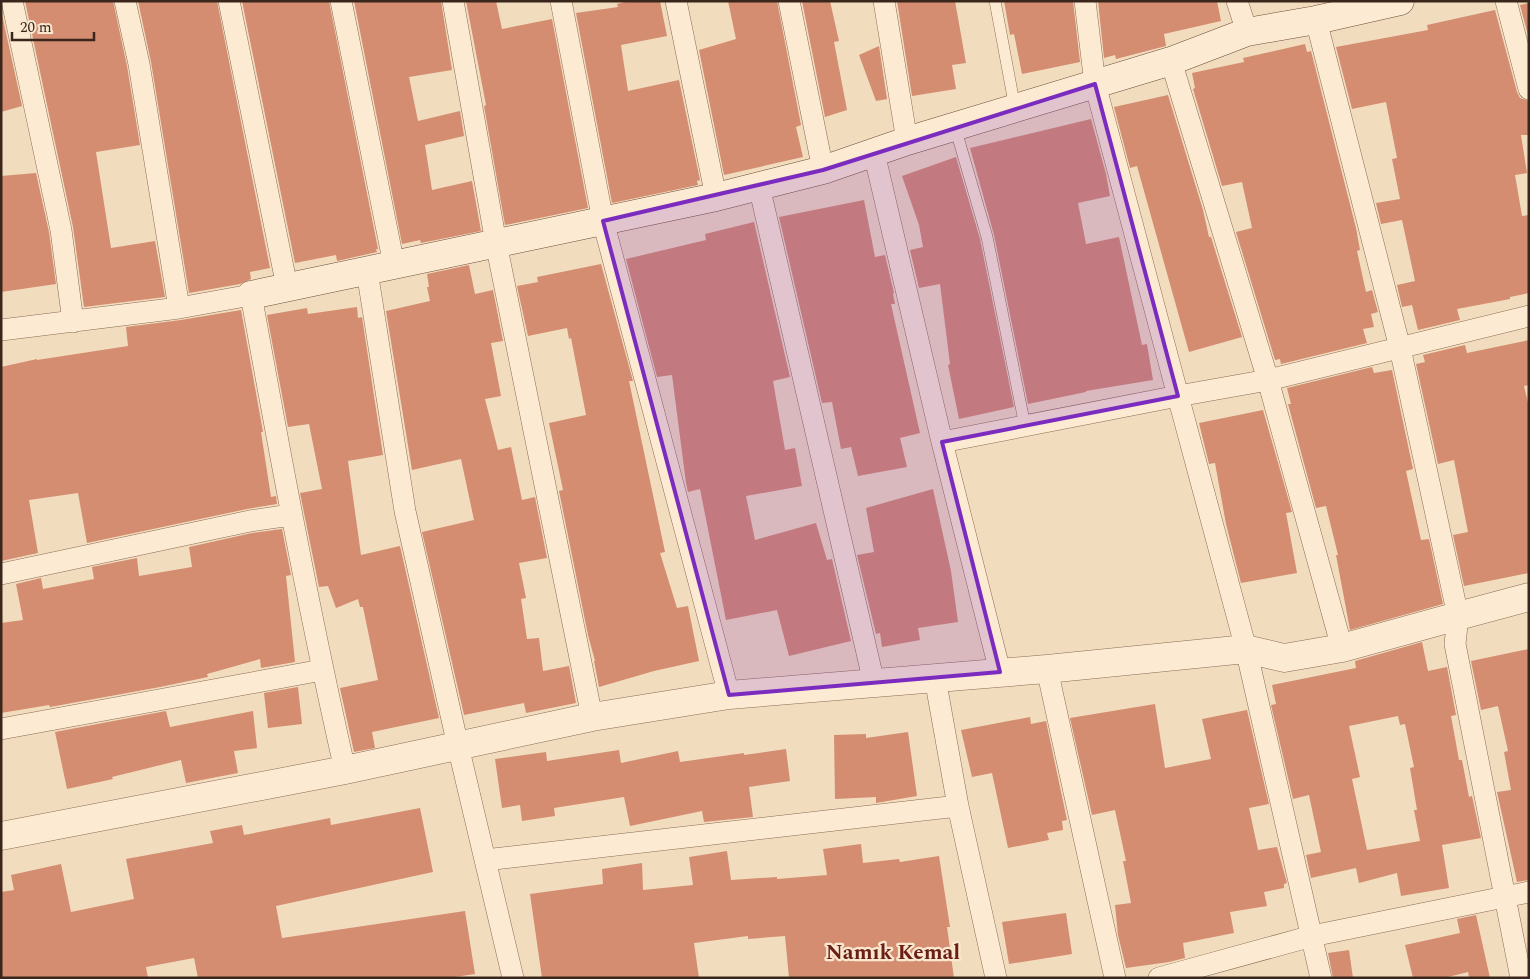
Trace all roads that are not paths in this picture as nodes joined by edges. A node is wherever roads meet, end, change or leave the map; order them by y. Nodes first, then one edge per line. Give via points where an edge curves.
1 (12, 1) edge
2 (125, 1) edge
3 (230, 1) edge
4 (341, 1) edge
5 (453, 1) edge
6 (561, 1) edge
7 (676, 1) edge
8 (789, 1) edge
9 (884, 1) edge
10 (995, 1) edge
11 (1085, 1) edge
12 (1237, 1) edge
13 (1506, 1) edge
14 (1396, 2) edge
15 (1316, 20) junction
16 (1247, 32) junction
17 (1171, 61) junction
18 (1095, 84) junction
19 (1529, 89) edge
20 (1015, 109) junction
21 (955, 127) junction
22 (907, 141) junction
23 (874, 153) junction
24 (823, 170) junction
25 (759, 186) junction
26 (716, 196) junction
27 (603, 221) junction
28 (496, 243) junction
29 (394, 265) junction
30 (367, 271) junction
31 (287, 287) junction
32 (251, 295) junction
33 (179, 308) junction
34 (1529, 316) edge
35 (73, 322) junction
36 (1, 330) edge
37 (1400, 348) junction
38 (1268, 380) junction
39 (1178, 396) junction
40 (1025, 426) junction
41 (942, 442) junction
42 (291, 515) junction
43 (1, 574) edge
44 (1529, 597) edge
45 (1458, 616) junction
46 (1342, 648) junction
47 (1246, 649) junction
48 (1047, 669) junction
49 (322, 670) junction
50 (1000, 672) junction
51 (935, 678) junction
52 (874, 683) junction
53 (729, 695) junction
54 (592, 717) junction
55 (1, 729) edge
56 (458, 746) junction
57 (345, 770) junction
58 (958, 806) junction
59 (1, 836) edge
60 (485, 860) junction
61 (1529, 892) edge
62 (1503, 897) junction
63 (1312, 936) junction
64 (513, 978) edge
65 (996, 978) edge
66 (1115, 978) edge
67 (1159, 978) edge
68 (1321, 978) edge
69 (1521, 978) edge

1 - 35 street via 62,230
2 - 33 street via 139,64
3 - 31 street
4 - 29 street
5 - 28 street
6 - 27 street
7 - 26 street
8 - 24 street
9 - 22 street
10 - 20 lane
11 - 18 street
12 - 16 street
13 - 19 street
14 - 15 street
15 - 16 street
15 - 37 street
16 - 17 street
17 - 18 street
17 - 38 street
18 - 20 street
18 - 39 street
20 - 21 street
21 - 22 street
21 - 40 lane via 987,236
22 - 23 street
23 - 24 street
23 - 41 street
24 - 25 street
25 - 26 street
25 - 52 street
26 - 27 street
27 - 28 street
27 - 53 street
28 - 29 street
28 - 54 street
29 - 30 street
30 - 31 street
30 - 56 street via 405,511
31 - 32 street
32 - 33 street
32 - 42 street
33 - 35 street
34 - 37 street
35 - 36 street
37 - 38 street
37 - 45 street
38 - 39 street
38 - 46 street
39 - 40 street
39 - 47 street
40 - 41 street
41 - 50 street
42 - 43 street
42 - 49 street
44 - 45 street
45 - 46 street
45 - 62 street via 1455,644
46 - 47 street via 1284,658
47 - 48 street
47 - 63 street
48 - 50 street
48 - 66 street
49 - 55 street
49 - 57 street
50 - 51 street
51 - 52 street
51 - 58 street
52 - 53 street
53 - 54 street
54 - 56 street
56 - 57 street
56 - 60 street
57 - 59 street
58 - 60 street
58 - 65 street
60 - 64 street
61 - 62 street
62 - 63 street
62 - 69 street
63 - 67 street
63 - 68 street

